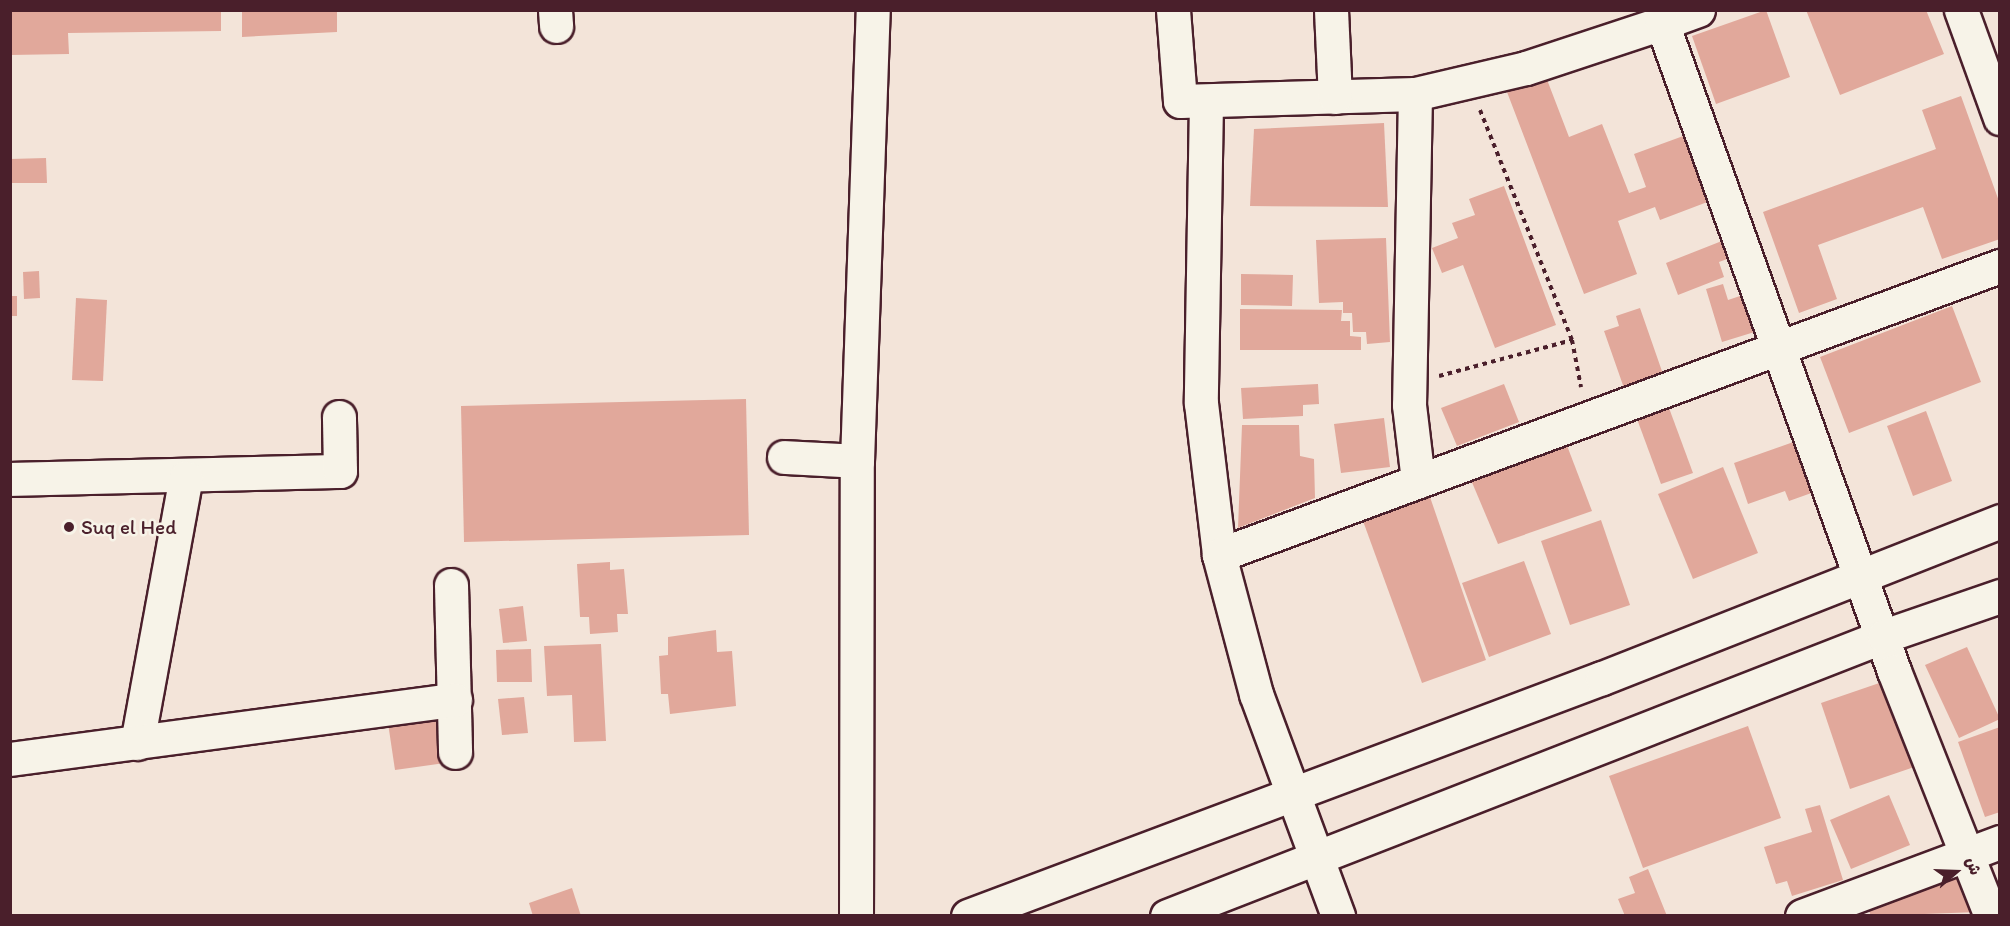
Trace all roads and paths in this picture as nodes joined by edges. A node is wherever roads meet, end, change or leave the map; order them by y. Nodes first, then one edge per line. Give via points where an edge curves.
1 (873, 10) edge
2 (1173, 10) edge
3 (1331, 10) edge
4 (1698, 10) edge
5 (1961, 10) edge
6 (1662, 23) junction
7 (1470, 84) junction
8 (1415, 93) junction
9 (1335, 97) junction
10 (1206, 102) junction
11 (2000, 118) edge
12 (2000, 266) edge
13 (1572, 340) junction
14 (1779, 349) junction
15 (1409, 383) junction
16 (339, 417) dead end
17 (1588, 419) junction
18 (784, 457) dead end
19 (857, 461) junction
20 (186, 477) junction
21 (10, 479) edge
22 (1418, 482) junction
23 (2000, 521) edge
24 (1219, 555) junction
25 (1862, 576) junction
26 (451, 585) dead end
27 (2000, 596) edge
28 (1884, 636) junction
29 (455, 700) junction
30 (137, 743) junction
31 (455, 752) dead end
32 (10, 759) edge
33 (1294, 794) junction
34 (2000, 842) edge
35 (1968, 854) junction
36 (1319, 859) junction
37 (1840, 909) edge
38 (856, 915) edge
39 (968, 915) edge
40 (1167, 915) edge
41 (1338, 915) edge
42 (1802, 915) edge
43 (1991, 915) edge

1 - 19 street
2 - 10 street via 1180,101
3 - 9 street
4 - 6 street
5 - 11 street
6 - 7 street
6 - 14 street
7 - 8 street
7 - 13 path
8 - 9 street
8 - 15 street
9 - 10 street
10 - 24 street via 1201,403
12 - 14 street
13 - 15 path
13 - 17 path
14 - 17 street
14 - 25 street
15 - 22 street
16 - 20 street via 340,471
17 - 22 street
18 - 19 street
19 - 38 street
20 - 21 street
20 - 30 street
22 - 24 street
23 - 25 street
24 - 33 street via 1237,631
25 - 28 street
25 - 33 street
26 - 29 street
27 - 28 street
28 - 35 street
28 - 36 street
29 - 30 street
29 - 31 street
30 - 32 street
33 - 36 street
33 - 39 street
34 - 35 street
35 - 37 street
35 - 43 street
36 - 40 street
36 - 41 street
37 - 42 street

